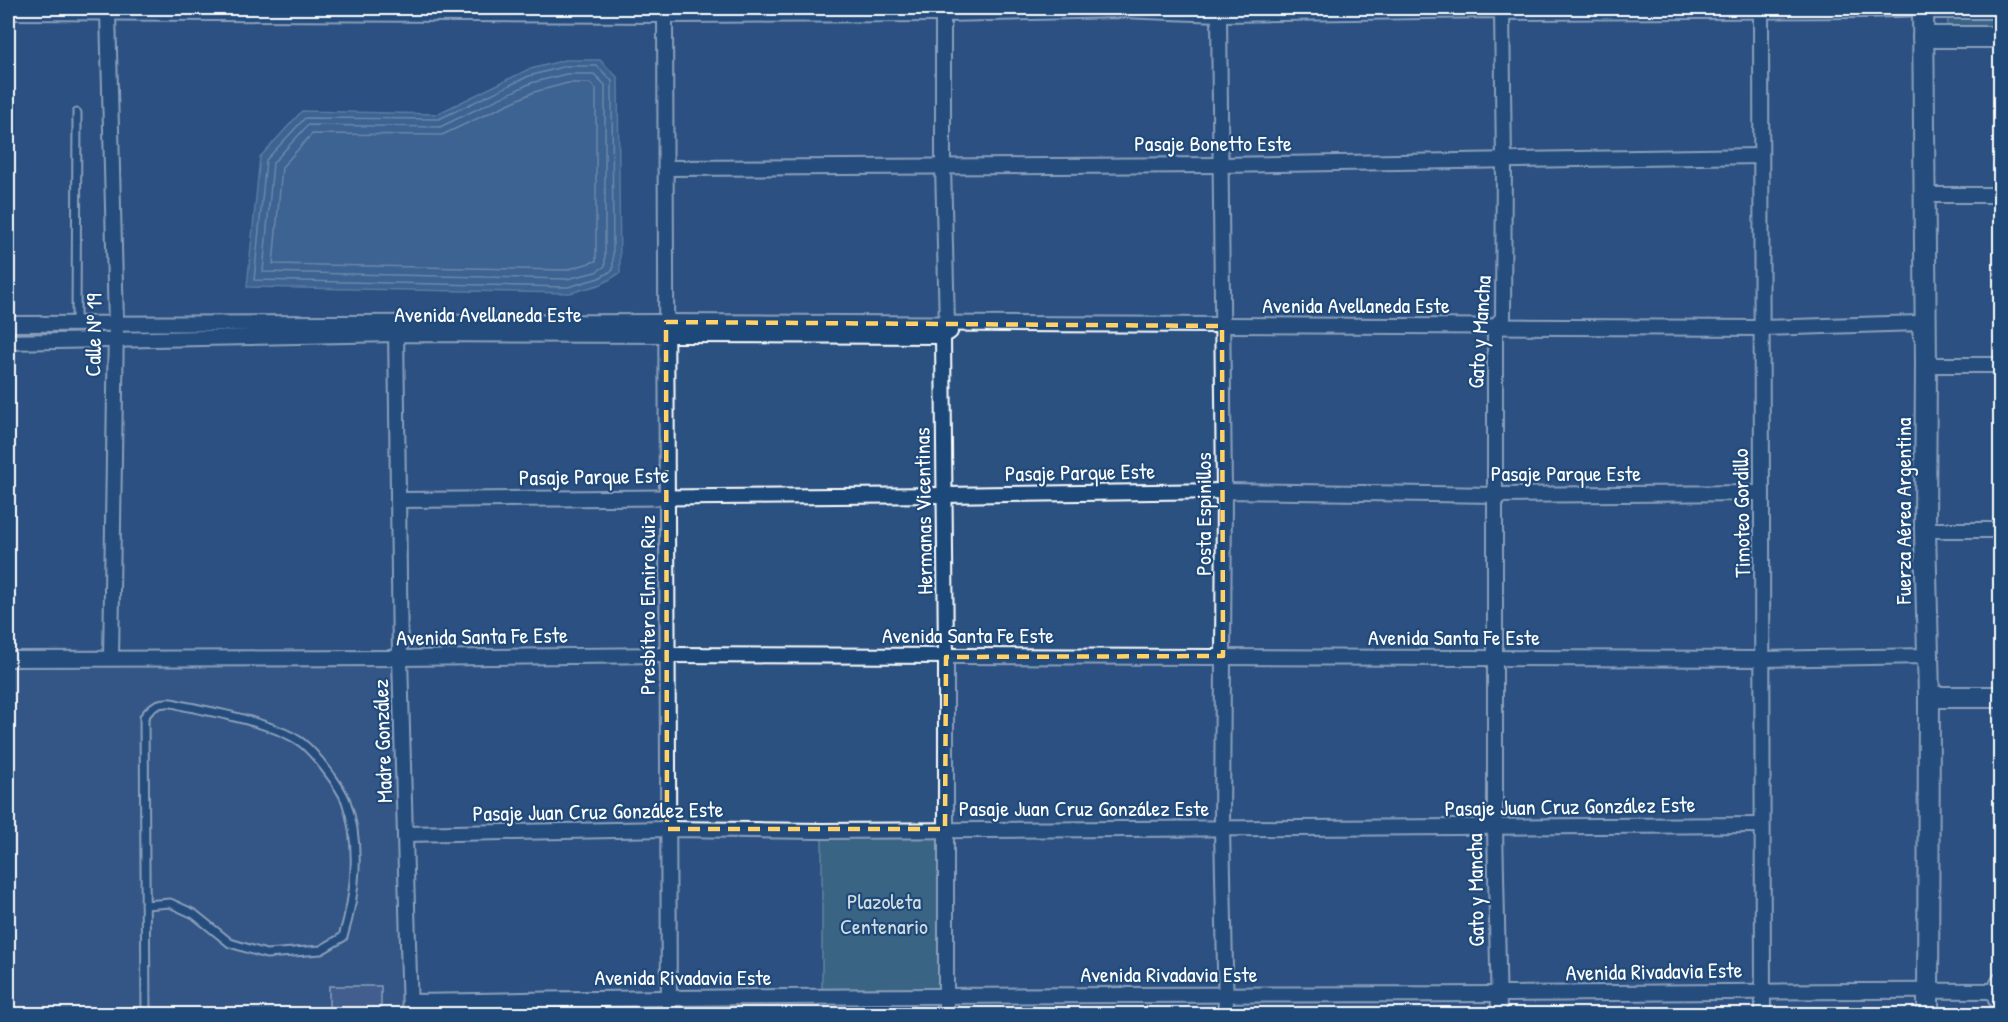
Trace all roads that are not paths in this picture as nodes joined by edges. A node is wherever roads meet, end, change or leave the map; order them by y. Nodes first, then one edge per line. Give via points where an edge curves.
1 (1923, 8) edge
2 (2001, 8) edge
3 (1122, 9) edge
4 (1866, 9) edge
5 (1497, 10) edge
6 (943, 11) edge
7 (1761, 11) junction
8 (8, 12) edge
9 (108, 12) junction
10 (1219, 14) junction
11 (665, 15) junction
12 (1923, 37) junction
13 (2001, 37) edge
14 (77, 113) dead end
15 (1760, 156) junction
16 (1504, 161) junction
17 (1220, 165) junction
18 (943, 166) junction
19 (666, 168) junction
20 (1924, 195) junction
21 (2001, 195) edge
22 (76, 323) junction
23 (8, 324) edge
24 (116, 324) junction
25 (1222, 326) junction
26 (1495, 326) junction
27 (396, 328) junction
28 (1761, 328) junction
29 (666, 329) junction
30 (945, 331) junction
31 (114, 339) junction
32 (8, 342) edge
33 (1926, 365) junction
34 (2001, 365) edge
35 (1224, 491) junction
36 (1762, 493) junction
37 (944, 495) junction
38 (1496, 495) junction
39 (668, 496) junction
40 (398, 500) junction
41 (1925, 530) junction
42 (2001, 530) edge
43 (668, 655) junction
44 (1223, 656) junction
45 (1928, 656) junction
46 (946, 657) junction
47 (111, 658) junction
48 (400, 658) junction
49 (8, 659) edge
50 (1496, 659) junction
51 (1764, 659) junction
52 (1929, 697) junction
53 (2001, 697) edge
54 (1762, 825) junction
55 (1495, 828) junction
56 (945, 829) junction
57 (1222, 829) junction
58 (667, 830) junction
59 (405, 834) junction
60 (145, 906) junction
61 (1998, 986) edge
62 (1763, 990) junction
63 (1927, 991) junction
64 (1226, 994) junction
65 (1499, 994) junction
66 (668, 997) junction
67 (946, 997) junction
68 (2001, 1007) edge
69 (410, 1008) edge
70 (146, 1014) edge
71 (669, 1014) edge
72 (946, 1014) edge
73 (1226, 1014) edge
74 (1499, 1014) edge
75 (1764, 1014) edge
76 (1928, 1014) edge

1 - 2 street
1 - 4 street
1 - 12 street, Fuerza Aérea Argentina
3 - 6 street
3 - 10 street
4 - 7 street
5 - 7 street
5 - 10 street
5 - 16 street, Gato y Mancha
6 - 11 street
6 - 18 street, Hermanas Vicentinas
7 - 15 street, Timoteo Gordillo
8 - 9 street
9 - 11 street
9 - 24 street, Calle Nº 19
10 - 17 street, Posta Espinillos
11 - 19 street, Presbítero Elmiro Ruiz
12 - 13 street
12 - 20 street, Fuerza Aérea Argentina
14 - 22 lane
15 - 16 street, Pasaje Bonetto Este
15 - 28 street, Timoteo Gordillo
16 - 17 street, Pasaje Bonetto Este
16 - 26 street, Gato y Mancha via 1503,318
17 - 18 street, Pasaje Bonetto Este
17 - 25 street, Posta Espinillos
18 - 19 street, Pasaje Bonetto Este
18 - 30 street, Hermanas Vicentinas
19 - 29 street, Presbítero Elmiro Ruiz
20 - 21 street
20 - 33 street, Fuerza Aérea Argentina
22 - 23 street, Avenida Avellaneda Este
22 - 24 street, Avenida Avellaneda Este
24 - 27 street, Avenida Avellaneda Este
24 - 31 street, Calle Nº 19
25 - 26 street, Avenida Avellaneda Este
25 - 30 street, Avenida Avellaneda Este via 966,324
25 - 35 street, Posta Espinillos
26 - 28 street, Avenida Avellaneda Este
26 - 38 street, Gato y Mancha
27 - 29 street, Avenida Avellaneda Este
27 - 31 street, Avenida Avellaneda Este
27 - 40 street, Madre González
28 - 33 street, Avenida Avellaneda Este via 1919,323
28 - 36 street, Timoteo Gordillo
29 - 30 street, Avenida Avellaneda Este
29 - 39 street, Presbítero Elmiro Ruiz
30 - 37 street, Hermanas Vicentinas
31 - 32 street, Avenida Avellaneda Este
31 - 47 street, Calle Nº 19
33 - 34 street
33 - 41 street, Fuerza Aérea Argentina
35 - 37 street, Pasaje Parque Este
35 - 38 street, Pasaje Parque Este
35 - 44 street, Posta Espinillos
36 - 38 street, Pasaje Parque Este
36 - 51 street, Timoteo Gordillo
37 - 39 street, Pasaje Parque Este
37 - 46 street, Hermanas Vicentinas
38 - 50 street, Gato y Mancha
39 - 40 street, Pasaje Parque Este
39 - 43 street, Presbítero Elmiro Ruiz
40 - 48 street, Madre González
41 - 42 street
41 - 45 street, Fuerza Aérea Argentina
43 - 46 street, Avenida Santa Fe Este
43 - 48 street, Avenida Santa Fe Este
43 - 58 street, Presbítero Elmiro Ruiz
44 - 46 street, Avenida Santa Fe Este
44 - 50 street, Avenida Santa Fe Este
44 - 57 street, Posta Espinillos
45 - 51 street, Avenida Santa Fe Este
45 - 52 street, Fuerza Aérea Argentina
46 - 56 street, Hermanas Vicentinas
47 - 48 street, Avenida Santa Fe Este
47 - 49 street, Avenida Santa Fe Este
48 - 59 street, Madre González
50 - 51 street, Avenida Santa Fe Este
50 - 55 street, Gato y Mancha
51 - 54 street, Timoteo Gordillo
52 - 53 street
52 - 63 street, Fuerza Aérea Argentina
54 - 55 street, Pasaje Juan Cruz González Este
54 - 62 street, Timoteo Gordillo
55 - 57 street, Pasaje Juan Cruz González Este
55 - 65 street, Gato y Mancha
56 - 57 street, Pasaje Juan Cruz González Este
56 - 58 street, Pasaje Juan Cruz González Este
56 - 67 street, Hermanas Vicentinas
57 - 64 street, Posta Espinillos
58 - 59 street, Pasaje Juan Cruz González Este
58 - 66 street, Presbítero Elmiro Ruiz
59 - 69 street, Madre González
60 - 60 lane via 144,717 151,708 166,703 272,728 301,742 317,756 346,800 357,847 350,915 343,937 321,950 266,954 230,943 194,914 170,903
60 - 70 lane
61 - 63 street, Avenida Rivadavia Este
61 - 68 street via 1996,998
62 - 63 street, Avenida Rivadavia Este
62 - 65 street, Avenida Rivadavia Este
62 - 75 street, Timoteo Gordillo
63 - 76 street, Fuerza Aérea Argentina
64 - 65 street, Avenida Rivadavia Este
64 - 67 street, Avenida Rivadavia Este
64 - 73 street, Posta Espinillos
65 - 74 street, Gato y Mancha
66 - 67 street, Avenida Rivadavia Este
66 - 69 street, Avenida Rivadavia Este
66 - 71 street, Presbítero Elmiro Ruiz
67 - 72 street, Hermanas Vicentinas

